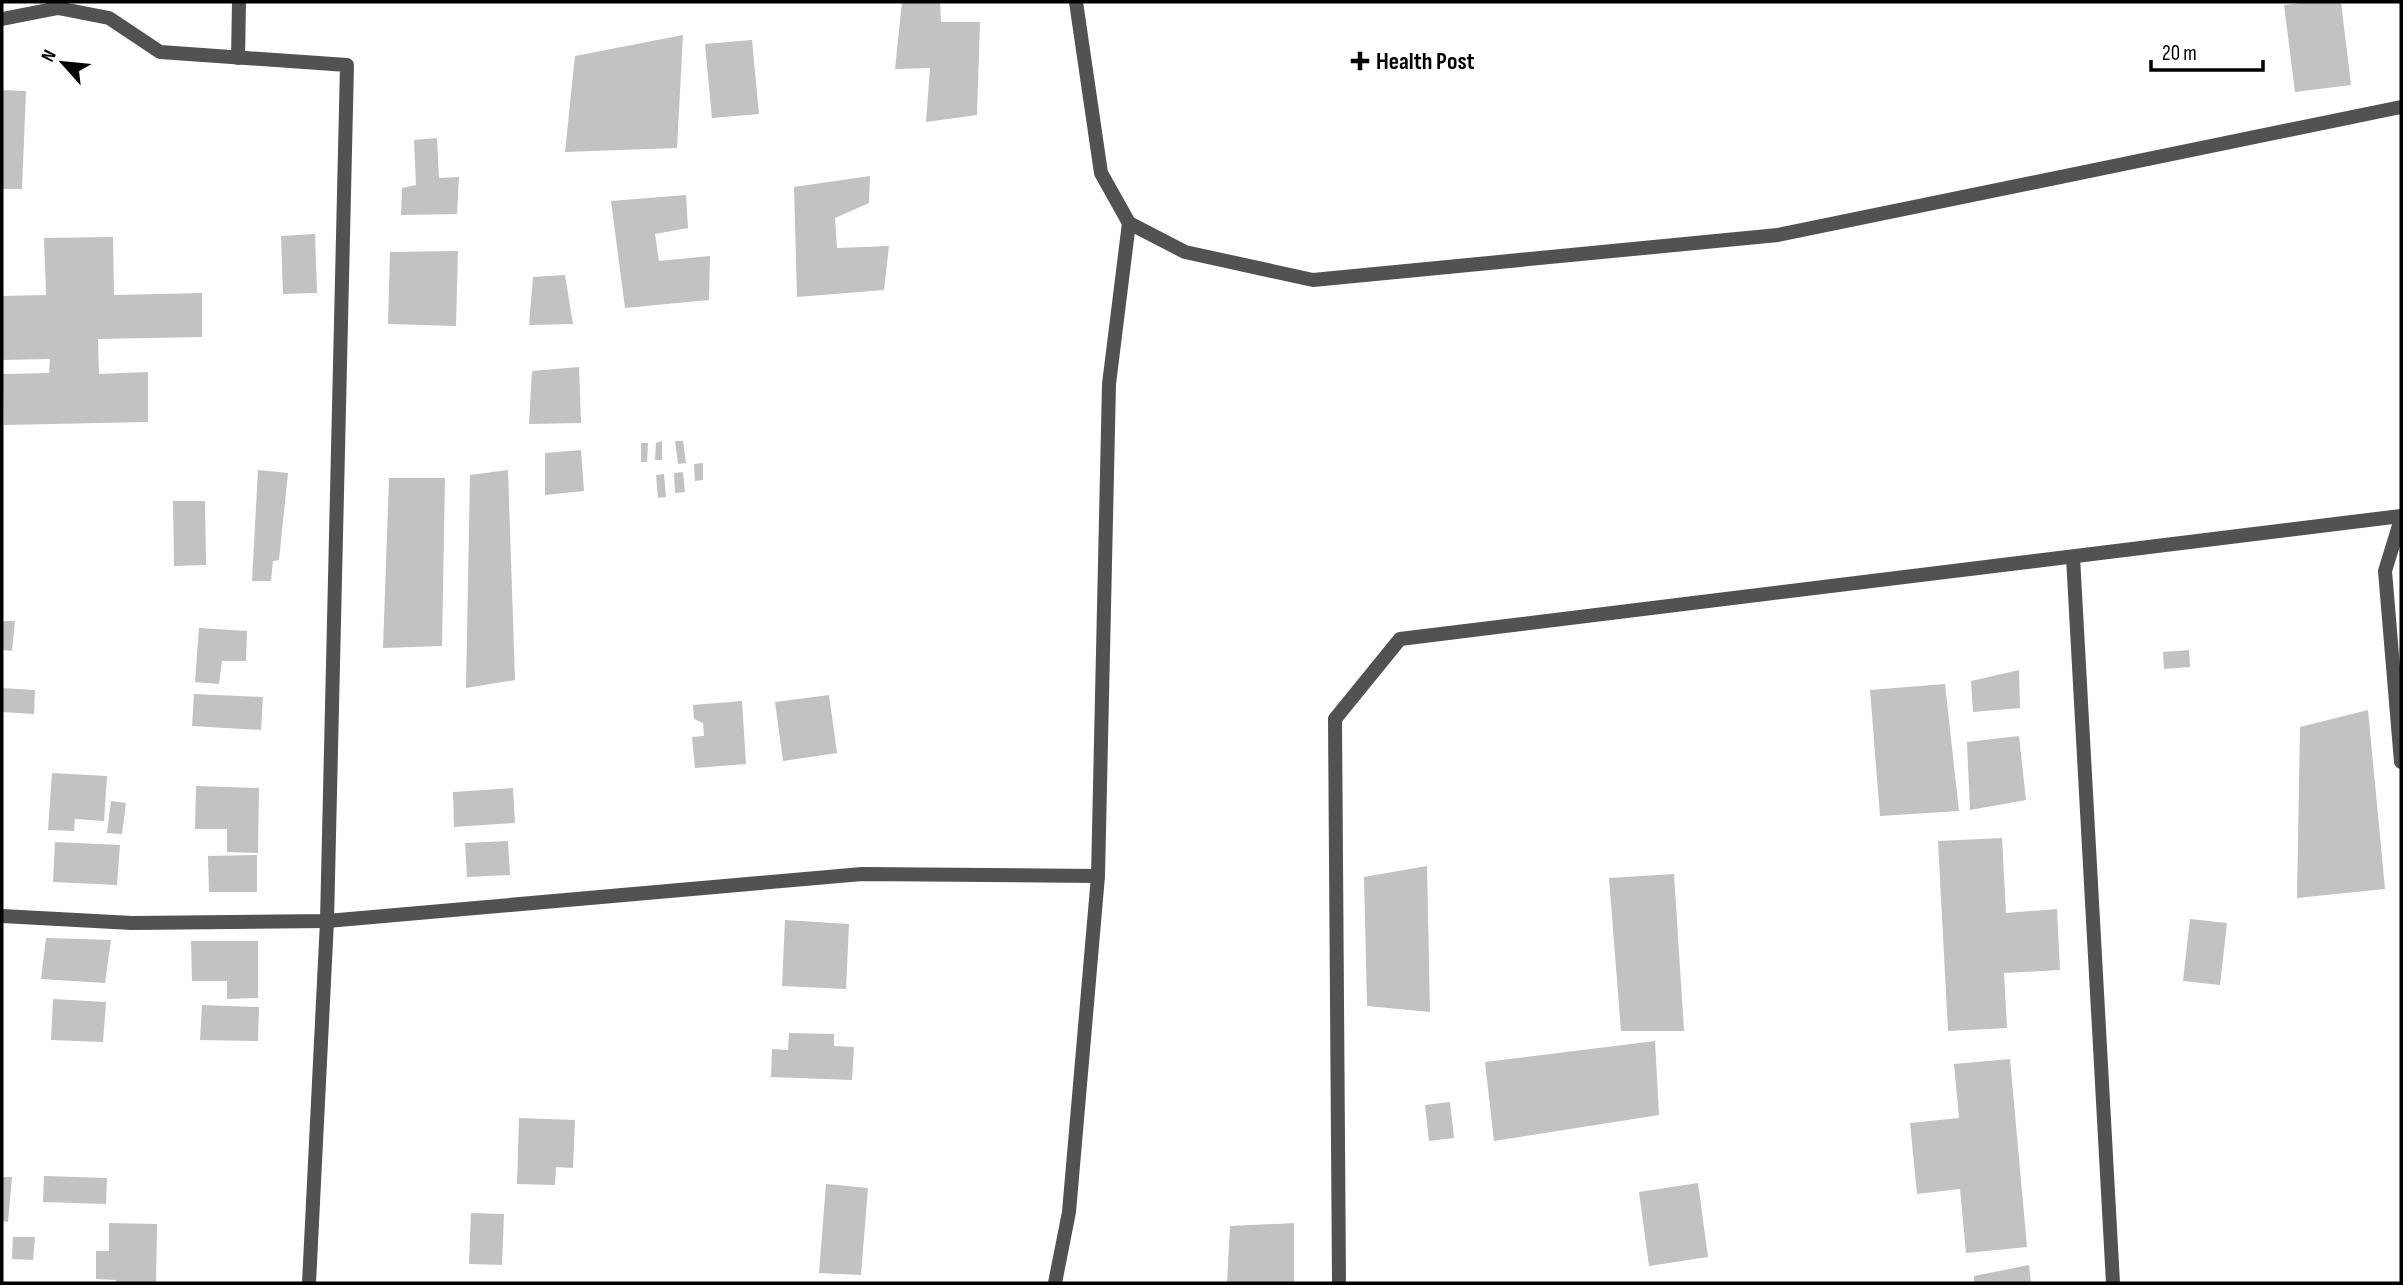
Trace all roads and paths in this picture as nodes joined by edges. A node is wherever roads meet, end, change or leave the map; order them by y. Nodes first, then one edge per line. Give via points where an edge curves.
1 (239, 2) edge
2 (1076, 2) edge
3 (2, 19) edge
4 (238, 58) junction
5 (2401, 107) edge
6 (1129, 223) junction
7 (2401, 518) edge
8 (2073, 556) junction
9 (2401, 762) edge
10 (1097, 876) junction
11 (2, 916) edge
12 (327, 921) junction
13 (309, 1283) edge
14 (1055, 1283) edge
15 (1339, 1283) edge
16 (2113, 1283) edge

1 - 4 street
2 - 6 street via 1101,173
3 - 4 street via 58,8 109,18 160,52
4 - 12 street via 347,65
5 - 6 street via 1778,235 1313,280 1185,252
6 - 10 street via 1109,384
7 - 8 street
7 - 9 street via 2385,571
8 - 15 street via 1400,639 1335,719
8 - 16 street
10 - 12 street via 862,874
10 - 14 street via 1069,1212
11 - 12 street via 132,923
12 - 13 street

